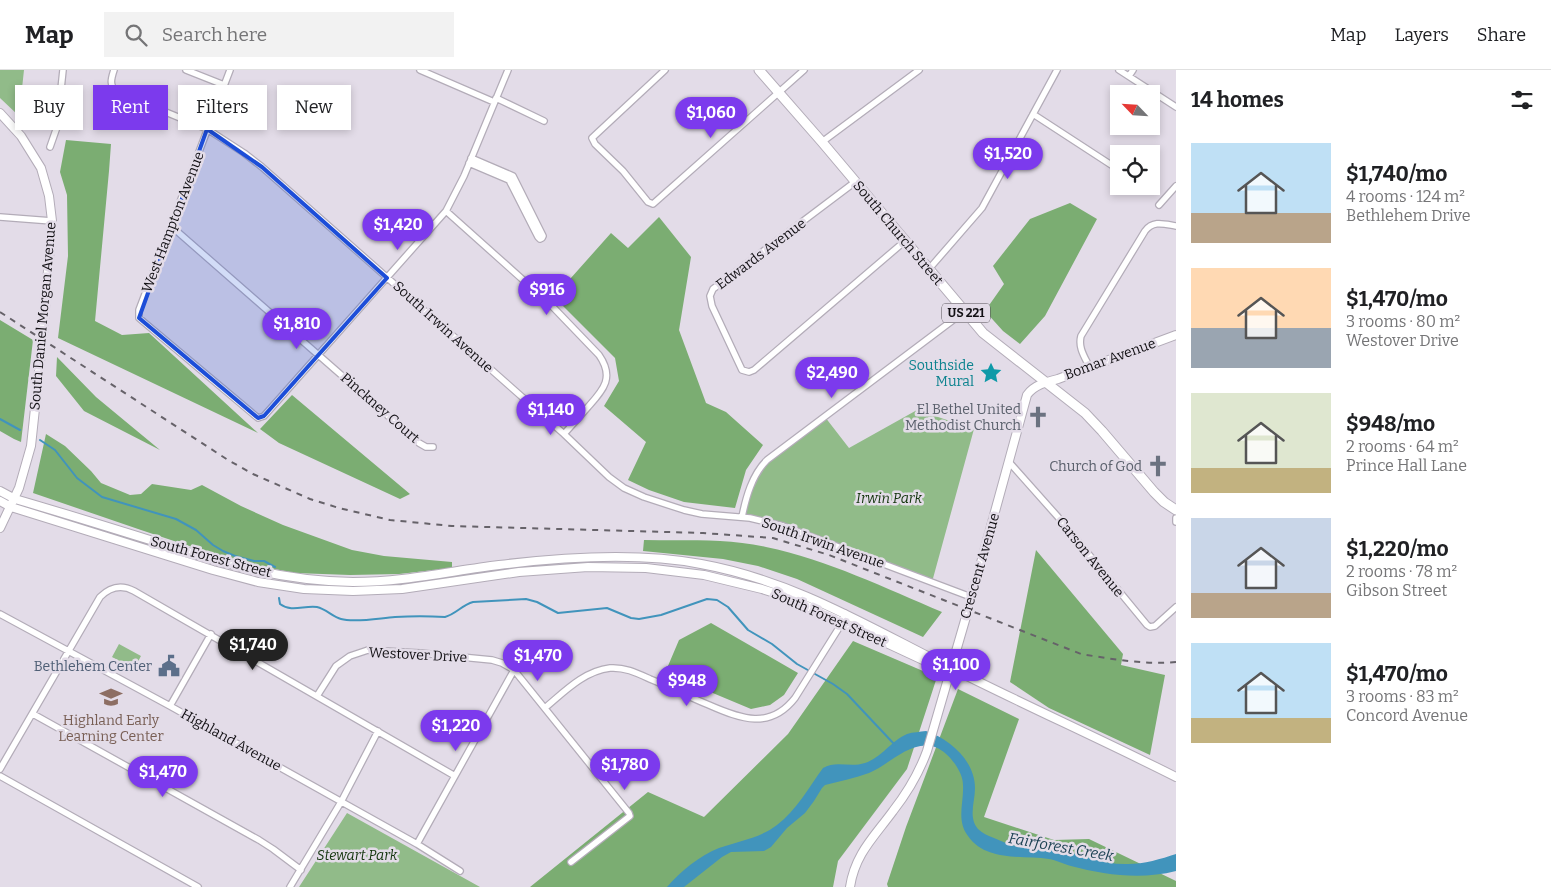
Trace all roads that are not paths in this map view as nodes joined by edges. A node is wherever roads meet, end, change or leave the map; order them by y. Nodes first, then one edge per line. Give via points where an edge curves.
1 (63, 70) edge
2 (114, 70) edge
3 (186, 70) edge
4 (230, 70) edge
5 (420, 70) edge
6 (508, 70) edge
7 (665, 70) edge
8 (759, 70) edge
9 (804, 70) edge
10 (919, 70) edge
11 (1057, 70) edge
12 (1119, 70) edge
13 (1134, 70) edge
14 (1129, 76) junction
15 (224, 85) joint
16 (780, 93) junction
17 (495, 100) junction
18 (1176, 106) edge
19 (0, 113) edge
20 (1033, 114) junction
21 (178, 117) edge
22 (544, 121) dead end
23 (208, 130) edge
24 (210, 130) edge
25 (822, 142) junction
26 (50, 147) dead end
27 (470, 160) junction
28 (1110, 164) edge
29 (511, 178) junction
30 (855, 182) junction
31 (1176, 186) edge
32 (1159, 205) dead end
33 (446, 212) junction
34 (0, 217) edge
35 (52, 221) junction
36 (171, 226) junction
37 (1176, 226) edge
38 (905, 242) junction
39 (929, 269) junction
40 (387, 278) junction
41 (965, 311) junction
42 (1176, 335) edge
43 (318, 355) junction
44 (1089, 366) junction
45 (1044, 382) junction
46 (564, 434) junction
47 (433, 447) dead end
48 (1009, 462) junction
49 (0, 491) edge
50 (15, 499) junction
51 (0, 502) edge
52 (11, 507) junction
53 (1176, 510) edge
54 (742, 517) junction
55 (1176, 518) edge
56 (1176, 522) edge
57 (0, 528) edge
58 (971, 597) junction
59 (1176, 607) edge
60 (845, 613) junction
61 (0, 614) edge
62 (842, 623) junction
63 (211, 634) junction
64 (69, 651) junction
65 (951, 668) junction
66 (514, 670) junction
67 (317, 696) junction
68 (170, 706) junction
69 (546, 707) junction
70 (32, 714) junction
71 (378, 731) junction
72 (0, 770) edge
73 (0, 776) edge
74 (455, 776) junction
75 (1176, 777) edge
76 (341, 802) junction
77 (417, 844) junction
78 (570, 862) dead end
79 (301, 870) junction
80 (460, 871) dead end
81 (198, 887) edge
82 (290, 887) edge
83 (850, 887) edge

1 - 26 street via 57,126
2 - 21 street, South Irwin Avenue via 111,80 117,92
3 - 15 street
4 - 15 street, West Hampton Avenue
5 - 17 street
6 - 17 street
7 - 16 street via 592,138 653,204
8 - 16 main road, South Church Street / US 221
9 - 16 street
10 - 25 street
11 - 20 street
12 - 14 street
13 - 14 street
14 - 18 street
16 - 25 main road, South Church Street / US 221
17 - 22 street
17 - 27 street
19 - 35 street, South Daniel Morgan Avenue via 21,136 41,168
20 - 28 street
20 - 39 street via 982,208
23 - 36 street, West Hampton Avenue
24 - 40 street, South Irwin Avenue via 262,167
25 - 30 main road, South Church Street / US 221
27 - 29 street
27 - 33 street
29 - 29 street via 538,237 540,239 543,236
30 - 38 main road, South Church Street / US 221
30 - 38 street, Edwards Avenue via 713,289 710,296 712,306 742,370 754,370
31 - 32 street
33 - 40 street
33 - 46 street via 550,304 604,362 607,375 604,388
34 - 35 street
35 - 50 street, South Daniel Morgan Avenue via 34,430
36 - 43 street, Pinckney Court
36 - 43 street, West Hampton Avenue via 139,310 139,318 254,417 264,416
37 - 44 street via 1154,224 1144,231 1081,336 1080,348
38 - 39 main road, South Church Street / US 221
39 - 41 main road, South Church Street / US 221
40 - 43 street
40 - 46 street, South Irwin Avenue
41 - 45 main road, South Church Street / US 221 via 983,333
41 - 54 street via 767,460 752,483
42 - 44 street, Bomar Avenue
43 - 47 street, Pinckney Court via 419,443
44 - 45 street, Bomar Avenue
45 - 48 street, Crescent Avenue via 1027,395
45 - 53 main road, South Church Street / US 221 via 1085,413 1154,492
46 - 54 street, South Irwin Avenue via 609,478 624,488 684,510
48 - 58 street, Crescent Avenue
48 - 59 street, Carson Avenue via 1146,625 1154,626
49 - 50 street, South Forest Street
50 - 52 street, South Daniel Morgan Avenue
50 - 60 street, South Forest Street via 216,561 282,576 329,581 377,581 522,562 642,557 697,563 751,575
51 - 52 street, South Forest Street
52 - 57 street, South Daniel Morgan Avenue
52 - 62 street, South Forest Street via 213,570 281,586 328,591 377,591 529,571 646,568 704,575 762,589 790,598
54 - 58 street, South Irwin Avenue via 805,534
55 - 56 street
58 - 65 street, Crescent Avenue
60 - 62 street
60 - 65 street, South Forest Street
61 - 64 street, Highland Avenue
62 - 65 street, South Forest Street via 923,660
62 - 69 street via 790,703 773,716 759,719 737,716 631,671 616,668 586,676
63 - 64 street via 128,588 116,587 100,597
63 - 67 street
63 - 68 street
64 - 68 street, Highland Avenue
64 - 70 street
65 - 75 street
65 - 83 street, Crescent Avenue via 923,762 902,798 859,856
66 - 67 street, Westover Drive via 492,660 368,650 350,656 336,666
66 - 69 street, Westover Drive
66 - 74 street
67 - 71 street
68 - 76 street, Highland Avenue
69 - 78 street, Westover Drive via 630,816
70 - 72 street
70 - 79 street via 259,840
71 - 74 street
71 - 76 street
73 - 81 street
74 - 77 street
76 - 77 street, Highland Avenue
76 - 79 street
77 - 80 street, Highland Avenue
79 - 82 street

